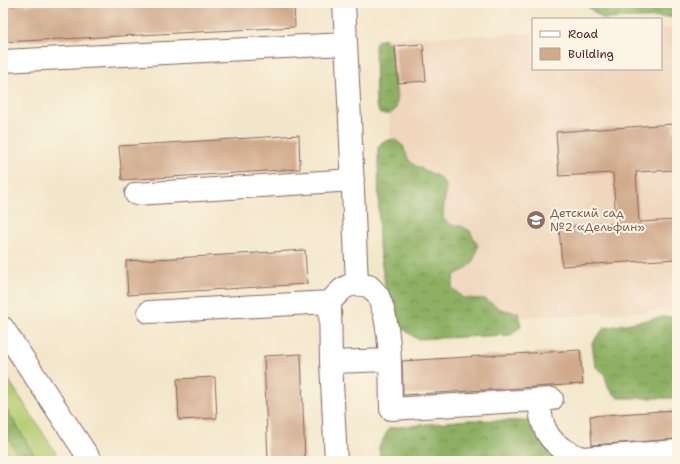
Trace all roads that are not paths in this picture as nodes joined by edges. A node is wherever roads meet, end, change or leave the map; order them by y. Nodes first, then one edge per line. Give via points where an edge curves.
1 (344, 3) edge
2 (346, 44) junction
3 (3, 61) edge
4 (353, 180) junction
5 (136, 194) dead end
6 (356, 284) junction
7 (330, 302) junction
8 (149, 312) dead end
9 (3, 328) edge
10 (389, 360) junction
11 (331, 362) junction
12 (677, 451) edge
13 (91, 461) edge
14 (336, 461) edge

1 - 2 street
2 - 3 street
2 - 4 street
4 - 5 street
4 - 6 street
6 - 7 street via 342,288
6 - 10 street via 369,286 379,296 387,326
7 - 8 street
7 - 11 street
9 - 13 street
10 - 11 street
10 - 12 street via 391,408 546,400 540,416 546,432 552,441 570,454 582,458
11 - 14 street

